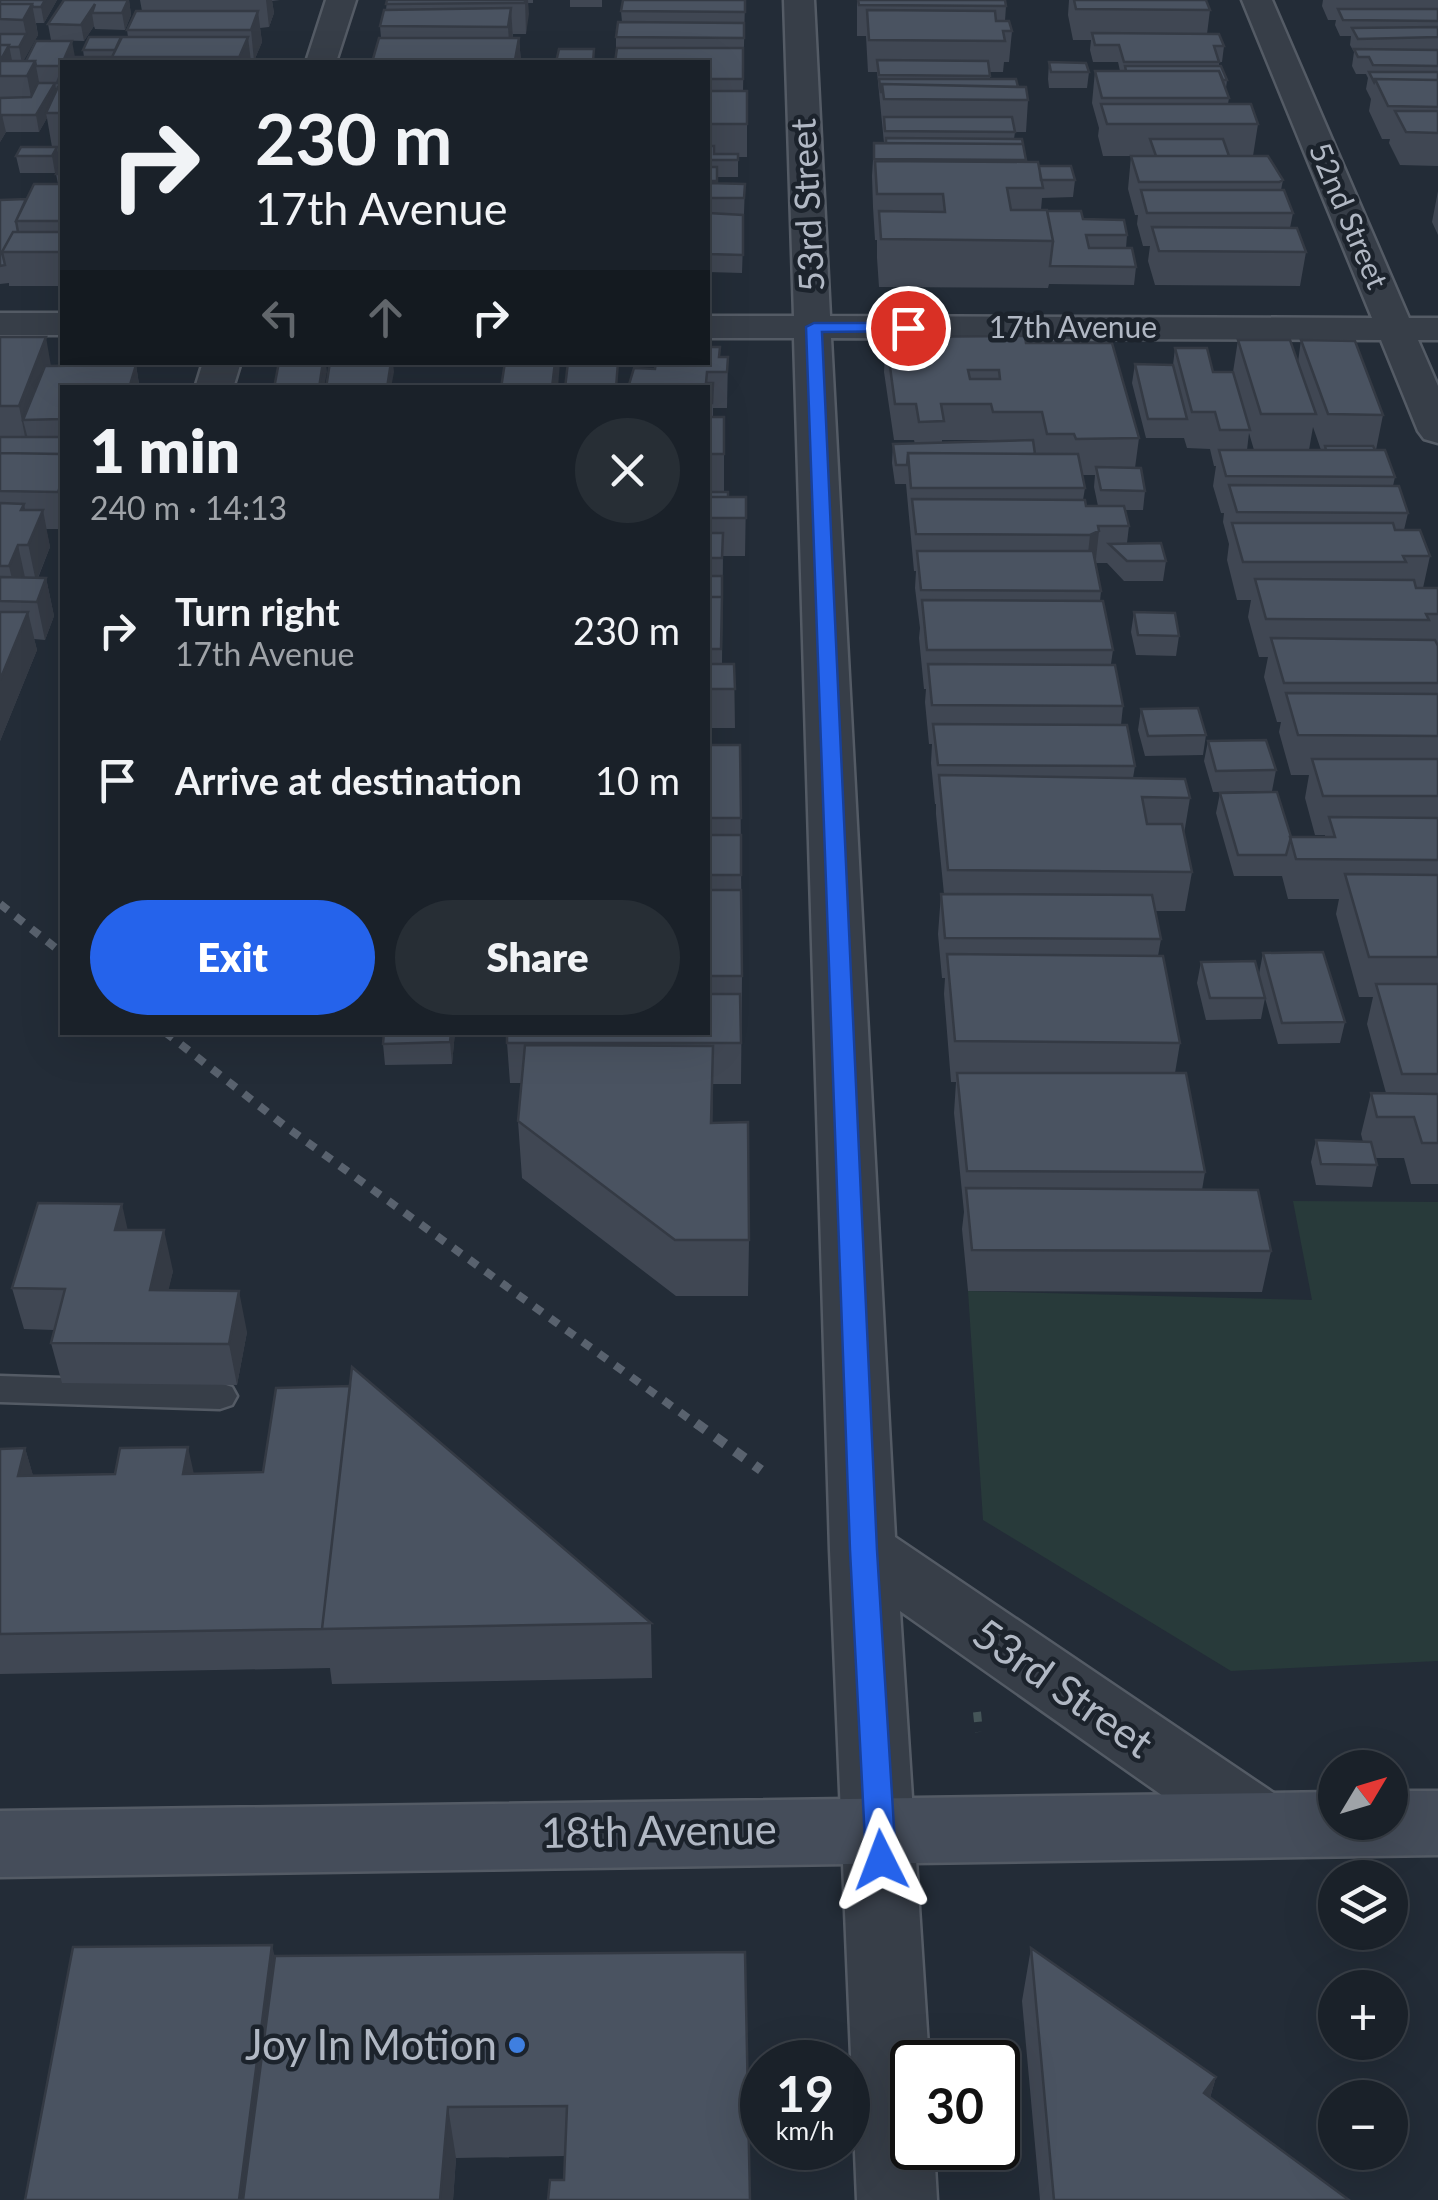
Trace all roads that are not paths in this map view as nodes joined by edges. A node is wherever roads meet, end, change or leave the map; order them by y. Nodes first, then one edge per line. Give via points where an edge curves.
1 (341, 0) edge
2 (799, 0) edge
3 (1257, 0) edge
4 (321, 60) edge
5 (0, 324) edge
6 (60, 324) edge
7 (710, 327) edge
8 (814, 327) junction
9 (1395, 329) junction
10 (1438, 329) edge
11 (1438, 431) edge
12 (0, 1388) edge
13 (220, 1396) dead end
14 (864, 1550) junction
15 (1438, 1824) edge
16 (1262, 1826) junction
17 (879, 1828) junction
18 (0, 1844) edge
19 (897, 2200) edge

1 - 4 street
2 - 8 street, 53rd Street
3 - 9 street, 52nd Street
5 - 6 street
7 - 8 street, 17th Avenue
8 - 9 street, 17th Avenue
8 - 14 street, 53rd Street
9 - 10 street, 17th Avenue
9 - 11 street, 52nd Street
12 - 13 lane
14 - 16 street, 53rd Street
14 - 17 street, 53rd Street
15 - 16 street, 18th Avenue
16 - 17 street, 18th Avenue
17 - 18 street, 18th Avenue
17 - 19 street, 53rd Street

